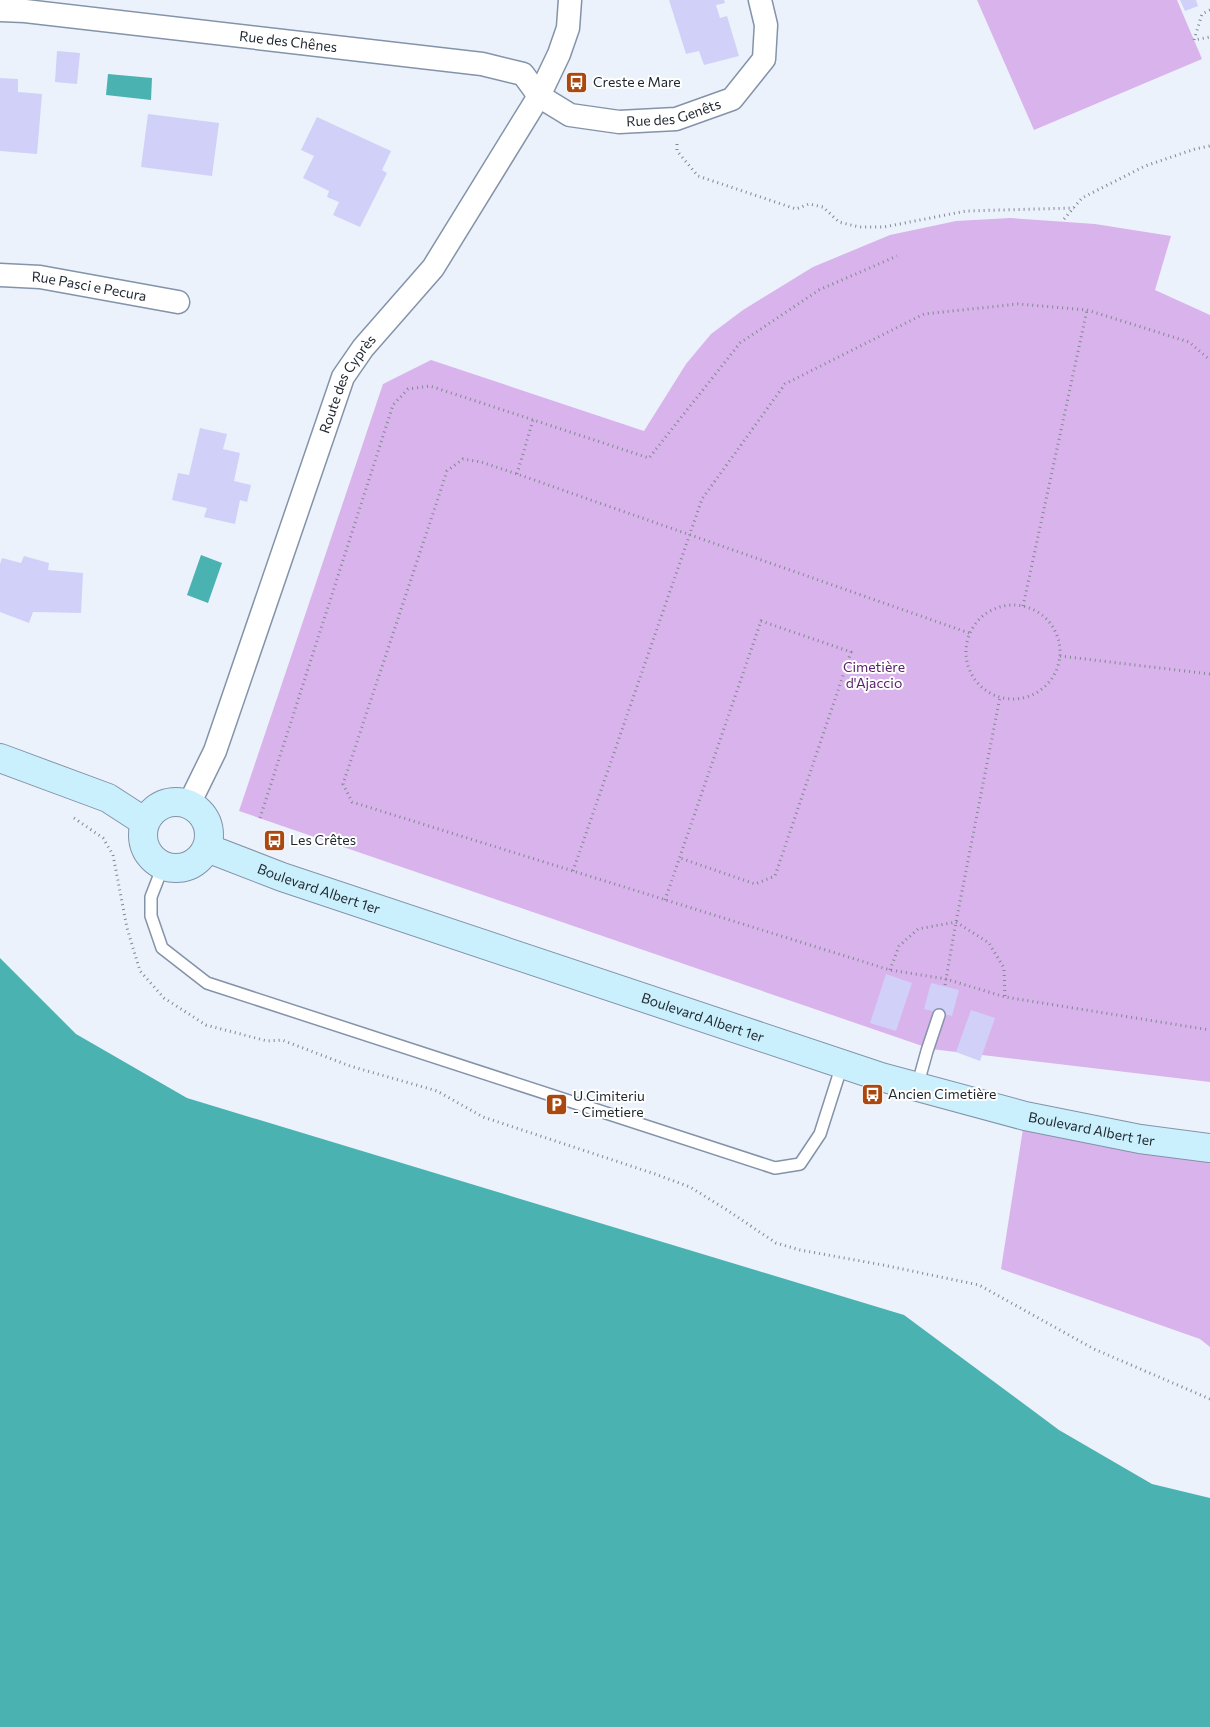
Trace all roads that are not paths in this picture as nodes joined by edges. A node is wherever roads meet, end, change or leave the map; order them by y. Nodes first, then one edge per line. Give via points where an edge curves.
1 (570, 0) edge
2 (760, 0) edge
3 (20, 6) edge
4 (0, 10) edge
5 (539, 96) junction
6 (0, 275) edge
7 (178, 302) dead end
8 (0, 758) edge
9 (189, 804) junction
10 (145, 822) junction
11 (207, 848) junction
12 (163, 866) junction
13 (939, 1015) dead end
14 (842, 1066) junction
15 (917, 1087) junction
16 (1210, 1148) edge

1 - 5 street, Route des Cyprès via 568,28
2 - 5 street, Rue des Genêts via 766,25 764,59 732,99 676,119 619,122 570,115
3 - 4 street, Rue des Chênes
3 - 5 street, Rue des Chênes via 482,64 523,74
5 - 9 street, Route des Cyprès via 433,268 363,348 343,377 215,751
6 - 7 street, Rue Pasci e Pecura via 40,277
8 - 10 main road via 108,798
9 - 10 main road via 168,803 158,807
9 - 11 main road via 204,818 209,838
10 - 12 main road via 142,833 147,853
11 - 12 main road via 193,864 178,868
11 - 14 main road, Boulevard Albert 1er via 282,878
12 - 14 lane via 150,897 150,916 162,948 207,983 774,1168 800,1164 820,1134
13 - 15 lane
14 - 15 main road, Boulevard Albert 1er
15 - 16 main road, Boulevard Albert 1er via 1034,1118 1140,1140

